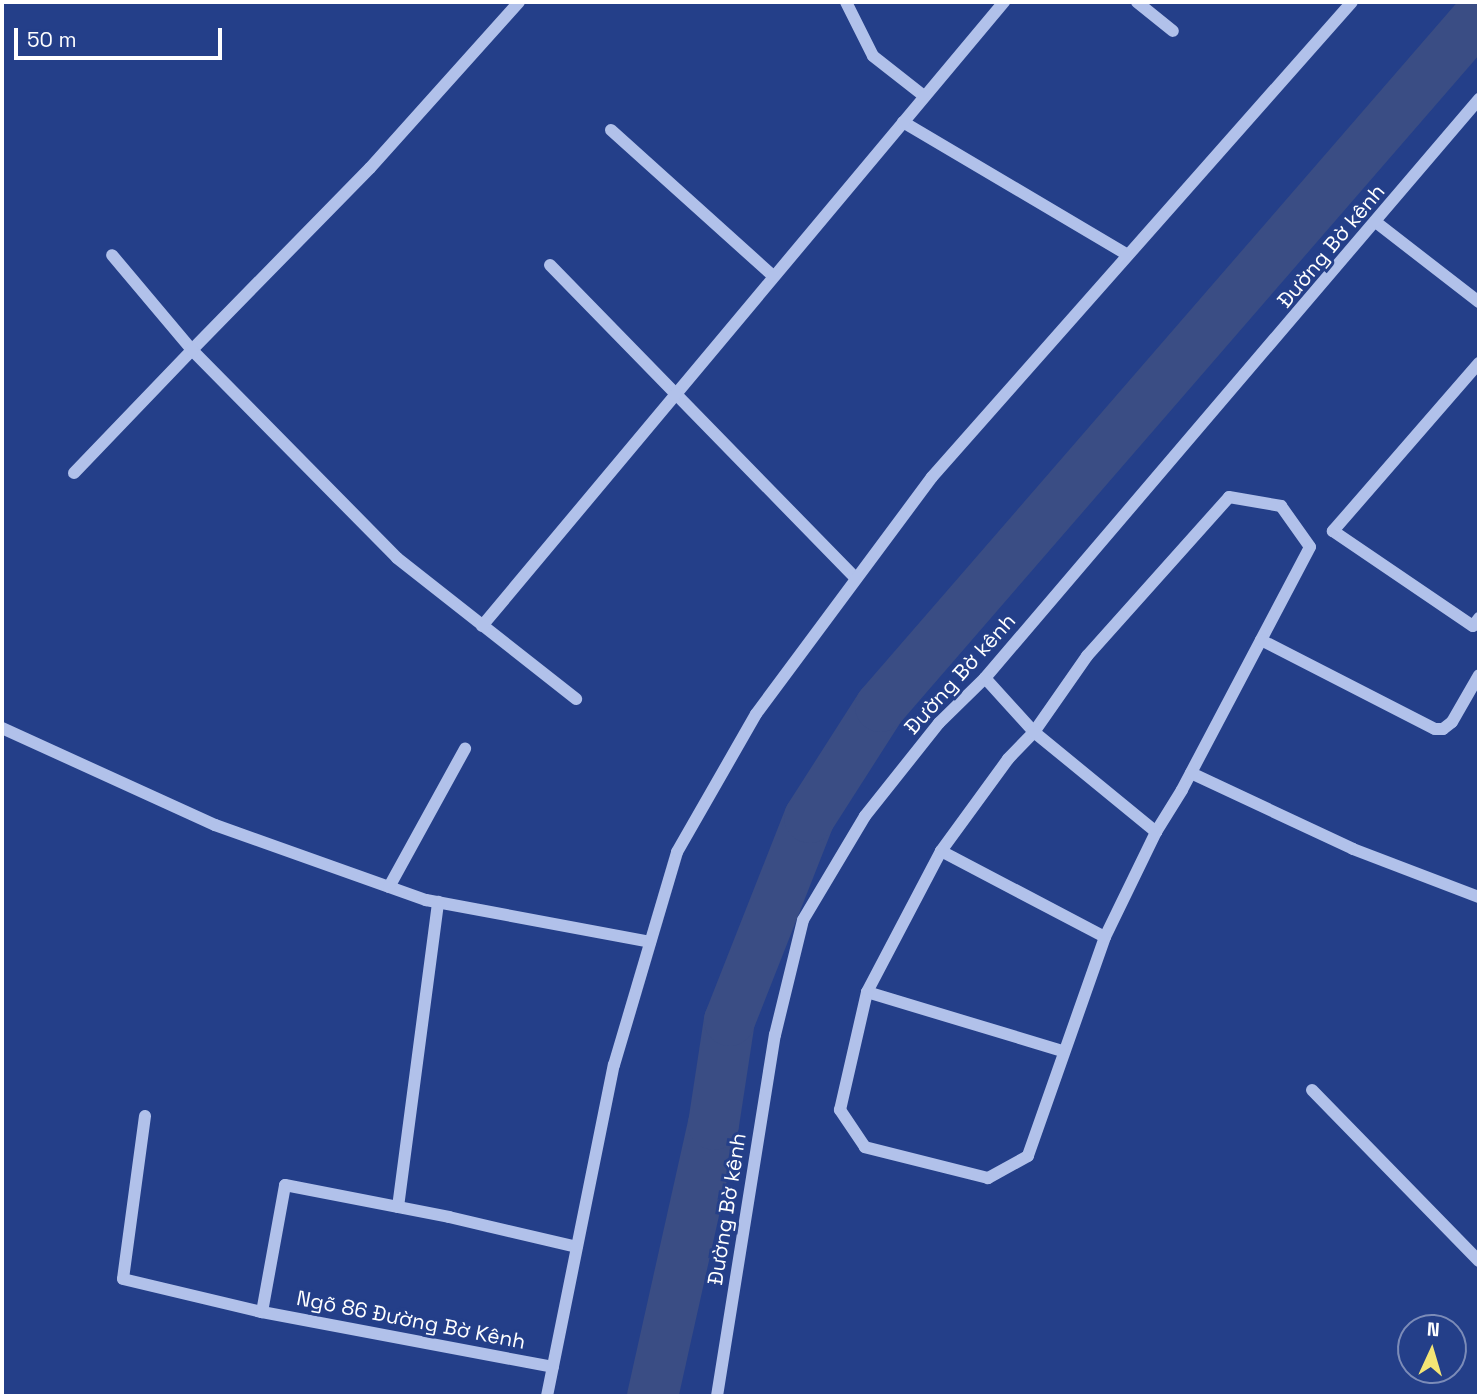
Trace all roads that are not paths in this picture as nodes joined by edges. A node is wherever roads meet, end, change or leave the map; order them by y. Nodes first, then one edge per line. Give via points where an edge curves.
1 (519, 2) edge
2 (846, 2) edge
3 (1004, 2) edge
4 (1137, 2) edge
5 (1352, 2) edge
6 (1173, 31) dead end
7 (924, 96) junction
8 (1479, 99) edge
9 (903, 122) junction
10 (611, 130) dead end
11 (1377, 223) junction
12 (112, 255) dead end
13 (1128, 255) junction
14 (550, 265) dead end
15 (773, 275) junction
16 (1479, 302) edge
17 (192, 350) junction
18 (1479, 363) edge
19 (675, 392) junction
20 (74, 473) dead end
21 (855, 577) junction
22 (1476, 622) edge
23 (482, 626) junction
24 (1261, 640) junction
25 (1479, 674) edge
26 (985, 678) junction
27 (576, 699) dead end
28 (2, 728) edge
29 (1034, 733) junction
30 (465, 749) dead end
31 (1191, 772) junction
32 (1156, 832) junction
33 (941, 851) junction
34 (389, 887) junction
35 (1479, 897) edge
36 (438, 902) junction
37 (1105, 937) junction
38 (650, 942) junction
39 (867, 992) junction
40 (1062, 1051) junction
41 (1312, 1090) dead end
42 (145, 1116) dead end
43 (398, 1207) junction
44 (577, 1247) junction
45 (1479, 1261) edge
46 (262, 1312) junction
47 (553, 1367) junction
48 (547, 1396) edge
49 (717, 1396) edge

1 - 17 street via 370,167
2 - 7 street via 873,56
3 - 7 street
4 - 6 street
5 - 13 street
7 - 9 street
8 - 11 street, Đường Bờ kênh
9 - 13 street
9 - 15 street
10 - 15 street
11 - 16 street
11 - 26 street, Đường Bờ kênh
12 - 17 street
13 - 21 street via 932,477
14 - 19 street
15 - 19 street
17 - 20 street
17 - 23 street via 397,558
18 - 22 street via 1333,531
19 - 21 street
19 - 23 street
21 - 38 street via 756,714 677,852
23 - 27 street
24 - 25 street via 1435,729 1452,722
24 - 29 street via 1310,547 1281,506 1229,496 1087,656
24 - 31 street
26 - 29 street
26 - 49 street, Đường Bờ kênh via 939,723 865,816 803,920 775,1035
28 - 34 street via 215,825
29 - 32 street
29 - 33 street via 1008,759
30 - 34 street
31 - 32 street
31 - 35 street via 1353,849
32 - 37 street
33 - 37 street
33 - 39 street
34 - 36 street
36 - 38 street
36 - 43 street
37 - 40 street
38 - 44 street via 614,1065
39 - 40 street
39 - 40 street via 840,1110 865,1147 988,1178 1028,1156
41 - 45 street
42 - 46 street, Ngõ 86 Đường Bờ Kênh via 123,1279
43 - 44 street
43 - 46 street via 285,1185
44 - 47 street
46 - 47 street, Ngõ 86 Đường Bờ Kênh
47 - 48 street

